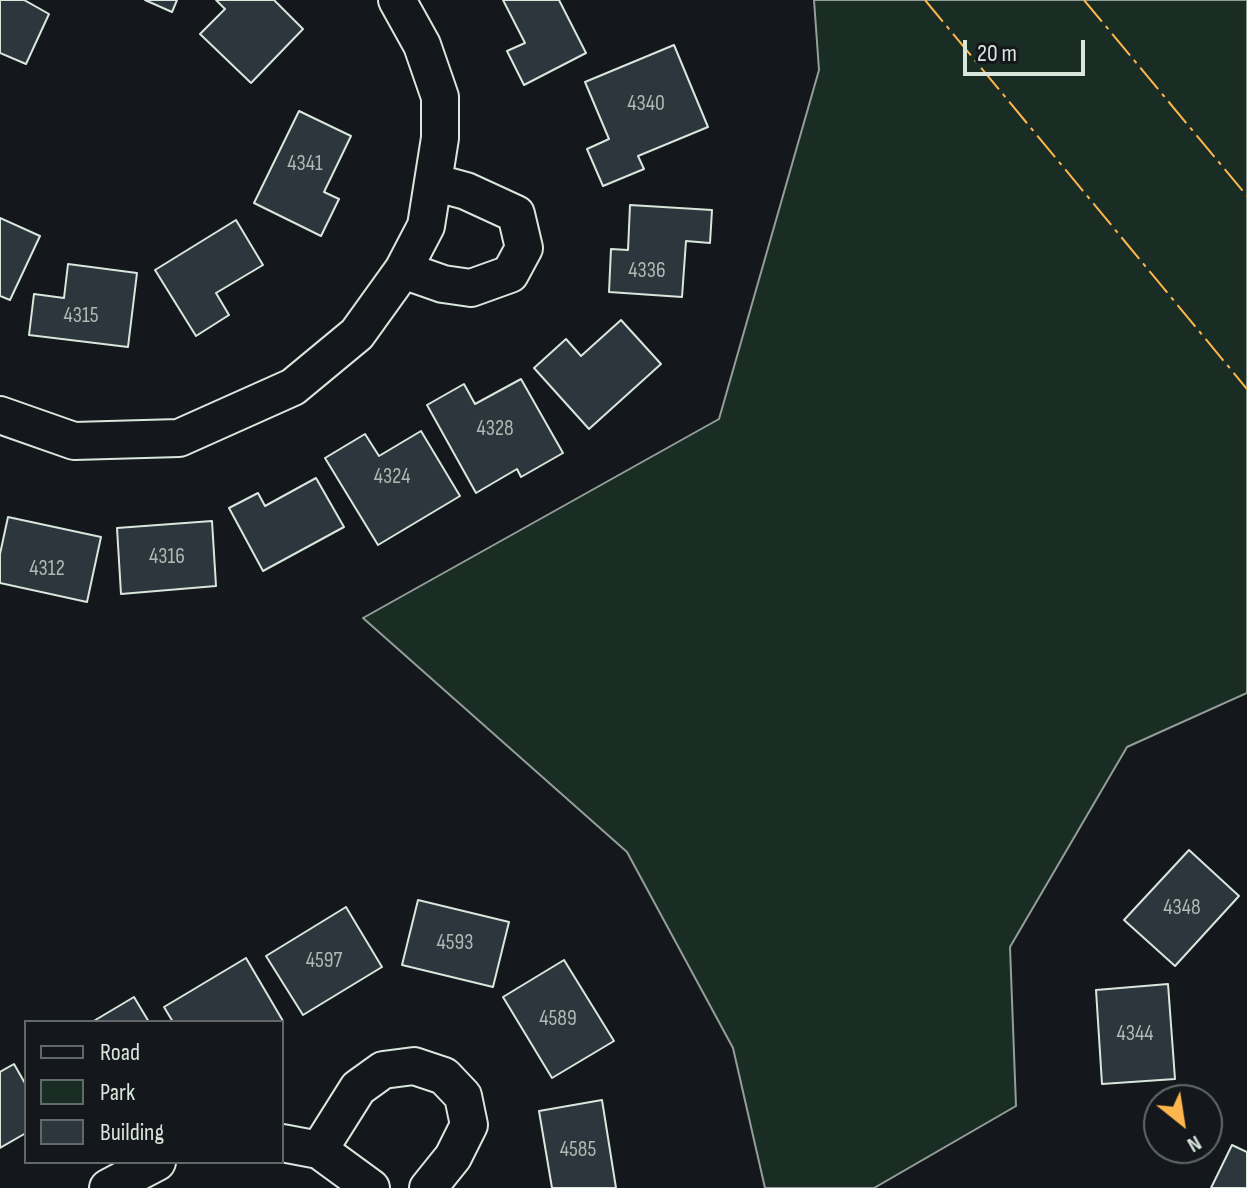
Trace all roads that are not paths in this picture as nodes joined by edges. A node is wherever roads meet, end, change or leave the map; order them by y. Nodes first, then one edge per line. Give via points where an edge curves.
1 (397, 0) edge
2 (433, 182) junction
3 (403, 270) junction
4 (0, 415) edge
5 (284, 1143) edge
6 (319, 1150) junction
7 (153, 1164) edge
8 (108, 1188) edge
9 (371, 1188) edge
10 (428, 1188) edge

1 - 2 street via 422,45 440,97
2 - 3 street via 426,226
2 - 3 street via 516,214 524,248 510,274 471,288
3 - 4 street via 357,334 293,387 179,438 74,441
5 - 6 street
6 - 9 street
6 - 10 street via 358,1088 383,1070 414,1066 444,1076 463,1096 469,1125 453,1157
7 - 8 street

